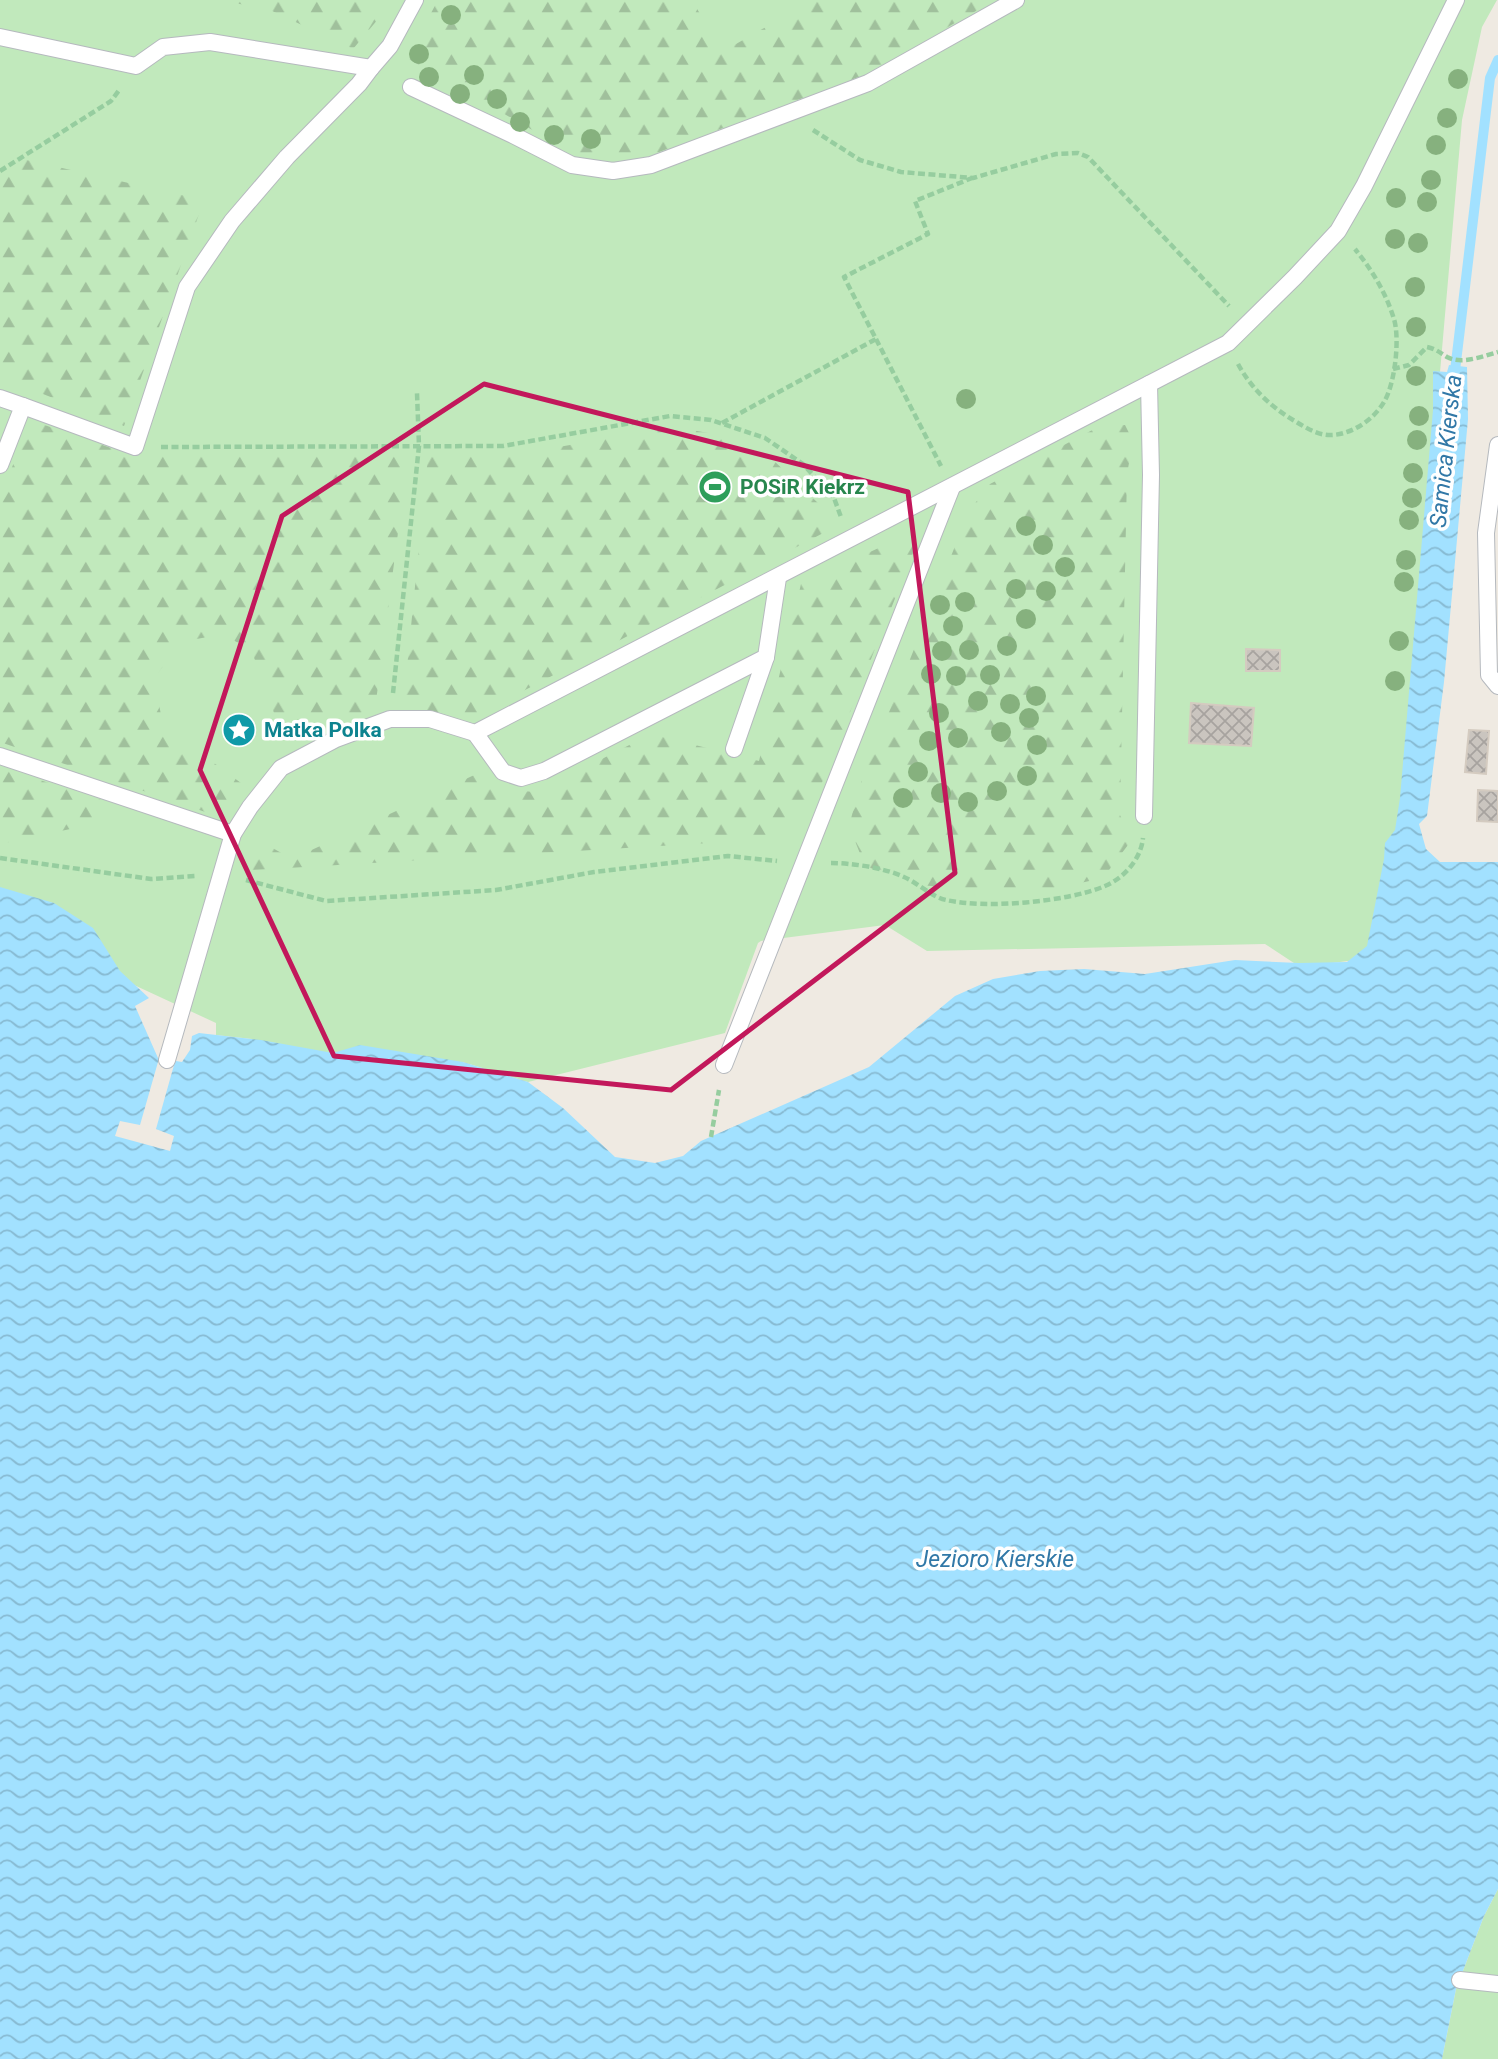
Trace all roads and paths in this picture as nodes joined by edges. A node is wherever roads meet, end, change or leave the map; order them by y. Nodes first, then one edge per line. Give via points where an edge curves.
1 (415, 0) edge
2 (1016, 0) edge
3 (1456, 0) edge
4 (0, 37) edge
5 (136, 66) junction
6 (371, 68) junction
7 (411, 87) dead end
8 (788, 114) junction
9 (0, 171) edge
10 (973, 178) junction
11 (1338, 231) junction
12 (1248, 326) junction
13 (876, 339) junction
14 (1228, 343) junction
15 (1498, 352) edge
16 (1393, 369) junction
17 (1149, 384) junction
18 (417, 393) dead end
19 (0, 398) edge
20 (23, 406) junction
21 (722, 423) junction
22 (1498, 445) edge
23 (419, 446) junction
24 (135, 447) junction
25 (0, 465) edge
26 (952, 487) junction
27 (849, 541) junction
28 (778, 578) junction
29 (1493, 609) edge
30 (766, 657) junction
31 (395, 674) dead end
32 (1498, 686) edge
33 (475, 733) junction
34 (734, 749) dead end
35 (0, 756) edge
36 (1144, 816) joint
37 (233, 834) junction
38 (0, 858) edge
39 (805, 863) junction
40 (221, 874) junction
41 (167, 1060) dead end
42 (724, 1065) joint
43 (711, 1137) dead end
44 (1460, 1980) dead end
45 (1498, 1984) edge

1 - 6 lane via 390,46
2 - 8 lane via 868,83
3 - 11 lane
4 - 5 lane
5 - 6 lane via 163,47 210,42
5 - 9 path via 111,101
6 - 24 lane via 232,221 187,287
7 - 8 lane via 572,165 613,170 652,165
8 - 10 path via 860,160 901,172
10 - 12 path via 1056,154 1088,157
10 - 13 path via 915,201 928,234 844,278
11 - 12 lane
11 - 16 path via 1382,289 1394,320
12 - 14 lane
13 - 21 path
13 - 26 path
14 - 16 path via 1246,379 1274,408 1315,432 1332,435 1353,431 1376,413 1386,400
14 - 17 lane
15 - 16 path via 1462,360 1427,347 1409,365
17 - 26 lane
17 - 36 lane
18 - 23 path
19 - 20 lane
20 - 24 lane
20 - 25 lane
21 - 23 path via 670,416 503,446
21 - 27 path via 765,438 803,464 834,498
22 - 29 lane via 1486,533
23 - 24 path
23 - 31 path
26 - 27 lane
26 - 39 lane
27 - 28 lane
28 - 30 lane
28 - 33 lane
29 - 32 lane via 1489,675
30 - 33 lane via 544,771 521,778 503,772
30 - 34 lane
33 - 37 lane via 430,719 390,719 336,739 281,768
35 - 37 lane
36 - 39 path via 1142,847 1131,868 1106,886 1051,900 994,904 944,900 903,876 848,863
37 - 40 lane
38 - 40 path via 151,879
39 - 40 path via 728,856 594,872 496,890 326,901
39 - 42 lane
40 - 41 lane
42 - 43 path
44 - 45 lane

